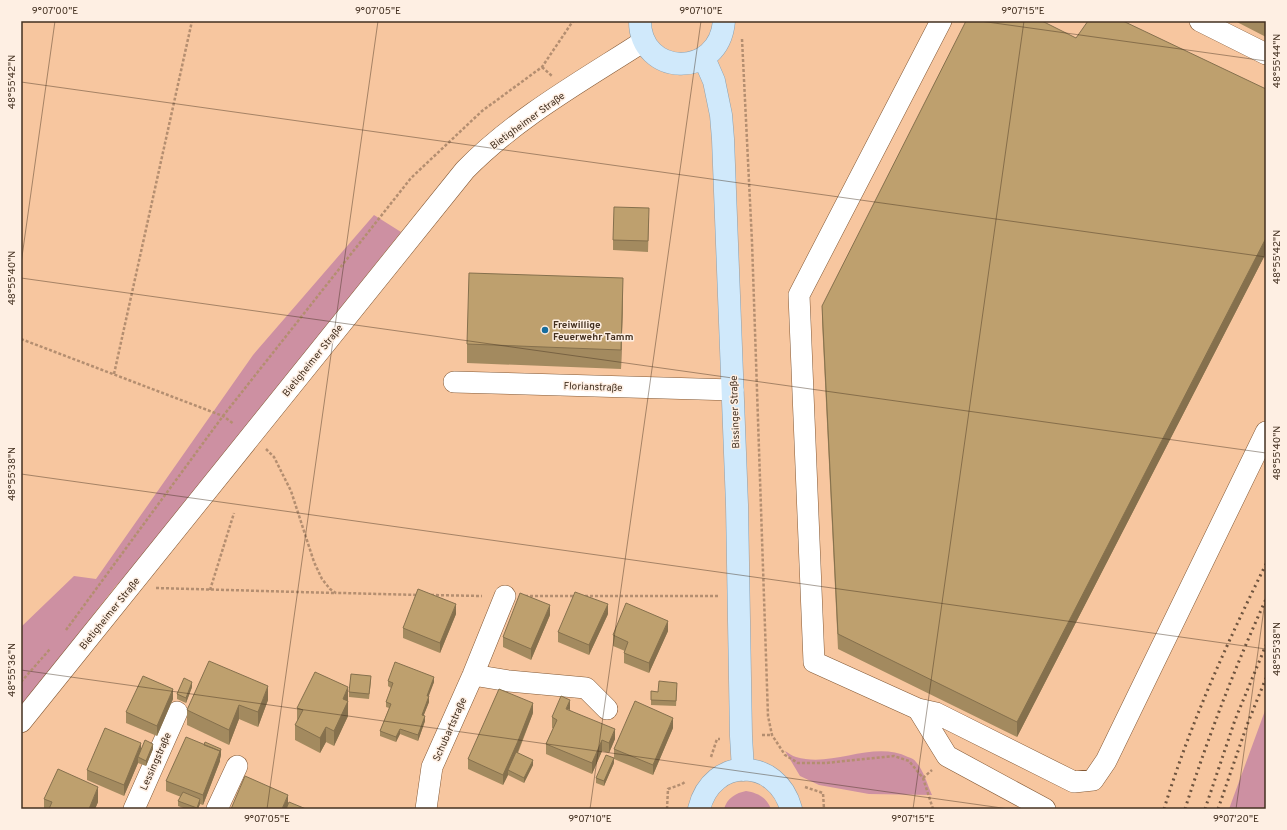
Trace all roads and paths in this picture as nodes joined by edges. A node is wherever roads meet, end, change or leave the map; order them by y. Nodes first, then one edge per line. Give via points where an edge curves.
1 (192, 21) edge
2 (574, 21) edge
3 (724, 21) edge
4 (941, 21) edge
5 (1200, 21) edge
6 (642, 31) edge
7 (742, 34) dead end
8 (1266, 54) edge
9 (704, 58) junction
10 (21, 339) edge
11 (114, 374) junction
12 (454, 382) dead end
13 (733, 390) junction
14 (223, 416) junction
15 (1266, 432) edge
16 (251, 436) junction
17 (234, 513) dead end
18 (129, 588) junction
19 (210, 590) junction
20 (336, 593) junction
21 (420, 595) edge
22 (427, 595) edge
23 (505, 596) junction
24 (739, 596) junction
25 (62, 635) dead end
26 (52, 647) dead end
27 (473, 675) junction
28 (21, 682) edge
29 (607, 709) dead end
30 (918, 709) junction
31 (177, 712) dead end
32 (21, 722) edge
33 (237, 766) dead end
34 (743, 770) junction
35 (134, 809) edge
36 (217, 809) edge
37 (426, 809) edge
38 (699, 809) edge
39 (791, 809) edge
40 (933, 809) edge
41 (1045, 809) edge

1 - 11 path
2 - 14 path via 542,67 482,111 411,178
3 - 9 main road via 719,42
4 - 30 street via 800,295 814,662
5 - 8 street
6 - 9 main road via 652,52 664,60 684,64
6 - 16 street, Bietigheimer Straße via 493,143 473,162
7 - 40 path via 752,242 768,716 772,735 785,756 798,763 826,763 894,756 909,761 923,778
9 - 13 main road, Bissinger Straße via 714,81 721,115
10 - 11 path
11 - 14 path
12 - 13 street, Florianstraße
13 - 24 main road, Bissinger Straße
14 - 25 path
15 - 30 street via 1106,761 1093,780 1074,782 936,713
16 - 18 street, Bietigheimer Straße
16 - 20 path via 274,457 291,491 314,562 326,585
17 - 19 path
18 - 19 path
18 - 32 street, Bietigheimer Straße
19 - 20 path
20 - 21 path
22 - 23 path
23 - 24 path
23 - 27 street, Schubartstraße
24 - 34 main road, Bissinger Straße
26 - 28 path
27 - 29 street via 509,682 586,688
27 - 37 street, Schubartstraße via 432,767
30 - 41 street via 946,756
31 - 35 street, Lessingstraße
33 - 36 street
34 - 38 main road via 730,772 718,778 708,787
34 - 39 main road via 757,771 770,777 781,786

